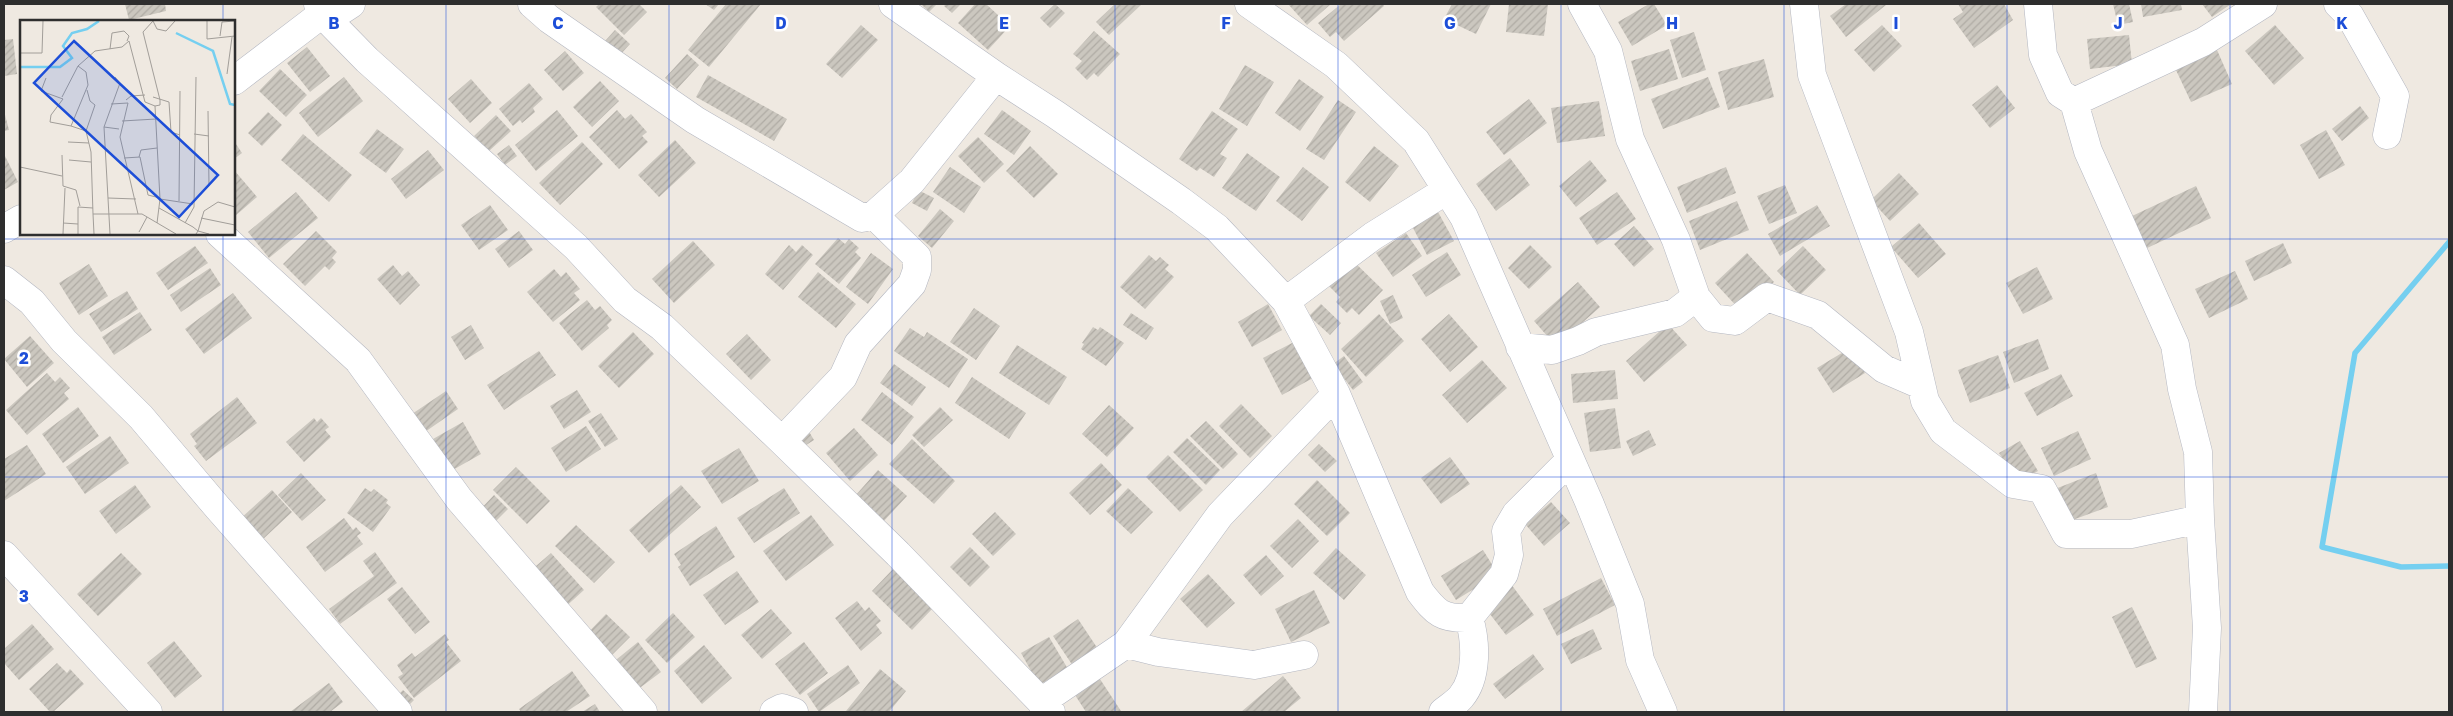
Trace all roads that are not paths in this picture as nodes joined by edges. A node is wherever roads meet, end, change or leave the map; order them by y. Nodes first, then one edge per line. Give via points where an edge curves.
1 (352, 4) edge
2 (532, 4) edge
3 (893, 4) edge
4 (1249, 4) edge
5 (1582, 4) edge
6 (1804, 4) edge
7 (2038, 4) edge
8 (2263, 4) edge
9 (2338, 4) edge
10 (322, 13) edge
11 (996, 76) junction
12 (235, 80) edge
13 (2074, 102) junction
14 (2387, 136) dead end
15 (1447, 190) junction
16 (874, 216) junction
17 (20, 220) edge
18 (4, 229) edge
19 (221, 235) edge
20 (5, 288) edge
21 (1696, 298) junction
22 (1286, 301) junction
23 (1520, 347) junction
24 (1921, 386) junction
25 (1336, 394) junction
26 (782, 441) junction
27 (1570, 460) junction
28 (2200, 518) junction
29 (4, 555) edge
30 (1469, 618) junction
31 (1126, 644) junction
32 (1304, 655) dead end
33 (1046, 707) edge
34 (148, 712) edge
35 (398, 712) edge
36 (643, 712) edge
37 (774, 712) edge
38 (794, 712) edge
39 (1443, 712) edge
40 (1663, 712) edge
41 (2203, 712) edge

1 - 10 street
2 - 16 street via 695,120 850,213 862,218
3 - 11 street
4 - 15 street via 1336,65 1416,141
5 - 21 street via 1608,51 1630,139 1676,240
6 - 24 street via 1812,76 1908,332
7 - 13 street via 2043,55 2060,93
8 - 13 street via 2203,42
9 - 14 street via 2350,16 2395,96
10 - 12 street
10 - 26 street via 367,60 576,247 625,300 662,327
11 - 16 street via 912,181
11 - 22 street via 1217,228
13 - 28 street via 2088,151 2175,345 2182,390 2198,452
15 - 22 street via 1373,236
15 - 23 street via 1464,217
16 - 26 street via 917,257 912,284 858,344 843,377
17 - 18 street
19 - 36 street via 358,360 459,499
20 - 35 street via 32,302 64,341 141,417
21 - 23 street via 1675,313 1596,332 1552,350
21 - 24 street via 1713,318 1735,321 1767,297 1797,306 1818,315 1884,369
22 - 25 street
23 - 27 street
24 - 28 street via 1925,401 1943,431 2013,484 2042,489 2066,534 2131,534
25 - 30 street via 1420,592 1435,611 1451,618
25 - 31 street via 1220,515
26 - 33 street via 898,554
27 - 30 street via 1516,514 1506,531 1508,555 1504,574
27 - 40 street via 1630,604 1640,660
28 - 41 street via 2207,628
29 - 34 street
30 - 39 street via 1474,635 1472,678 1462,696
31 - 32 street via 1158,652 1254,665
31 - 33 street
37 - 38 street via 782,708

